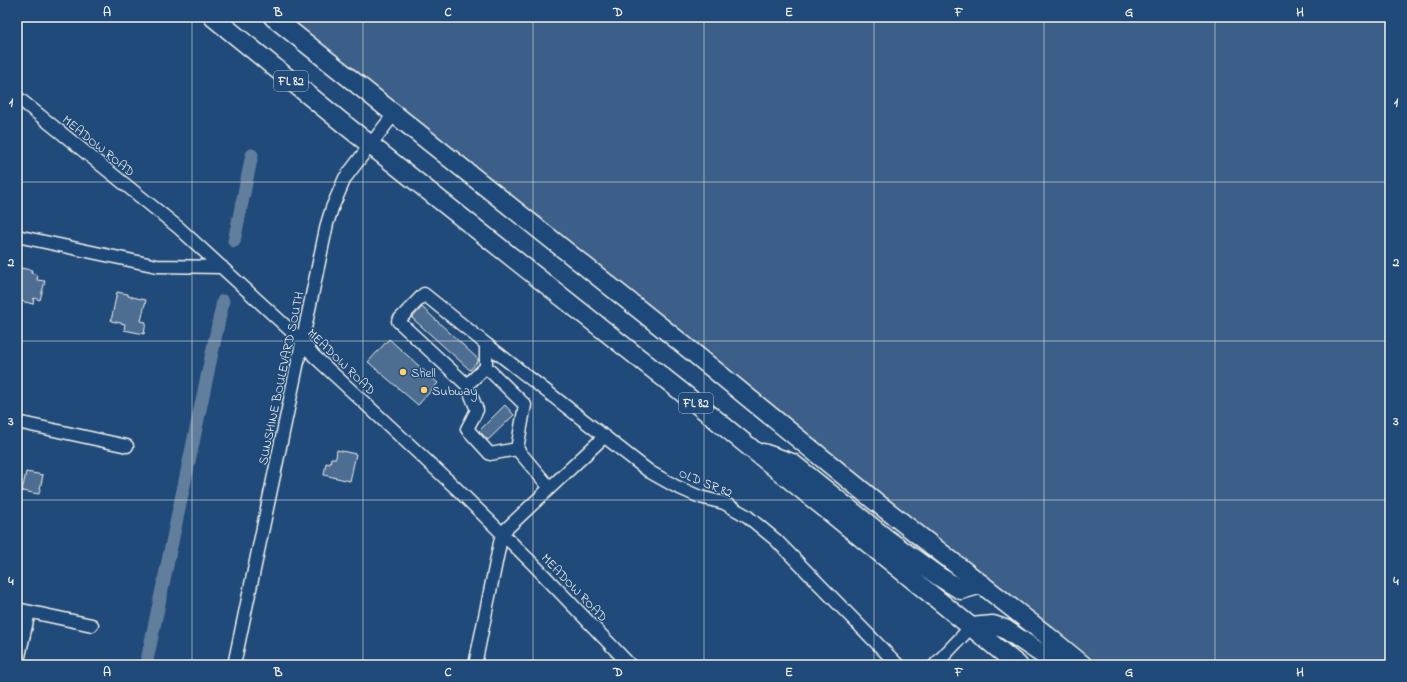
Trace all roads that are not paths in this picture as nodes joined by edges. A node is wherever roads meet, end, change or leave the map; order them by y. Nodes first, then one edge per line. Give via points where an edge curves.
1 (213, 17) edge
2 (273, 17) edge
3 (17, 97) edge
4 (394, 114) junction
5 (370, 145) junction
6 (17, 236) edge
7 (222, 267) junction
8 (303, 342) junction
9 (486, 344) junction
10 (486, 367) junction
11 (467, 385) junction
12 (17, 422) edge
13 (605, 436) junction
14 (127, 446) dead end
15 (517, 448) junction
16 (753, 450) junction
17 (550, 488) junction
18 (502, 534) junction
19 (982, 584) junction
20 (23, 611) edge
21 (92, 625) dead end
22 (971, 627) junction
23 (17, 665) edge
24 (234, 665) edge
25 (475, 665) edge
26 (630, 665) edge
27 (898, 665) edge
28 (935, 665) edge
29 (1018, 665) edge
30 (1058, 665) edge
31 (1083, 665) edge

1 - 5 highway, FL 82
2 - 4 highway, FL 82
3 - 7 street, MEADOW ROAD via 179,228
4 - 5 street, SUNSHINE BOULEVARD SOUTH
4 - 19 highway, FL 82 via 876,502
5 - 8 street, SUNSHINE BOULEVARD SOUTH via 345,178 332,208
5 - 16 highway, FL 82
6 - 7 street via 157,266
7 - 8 street, MEADOW ROAD
8 - 18 street, MEADOW ROAD via 314,356 375,411
8 - 24 street, SUNSHINE BOULEVARD SOUTH
9 - 10 street
9 - 11 street, OLD SR 82 via 424,294 398,321
9 - 13 street, OLD SR 82
10 - 11 street
10 - 15 street via 524,404
11 - 15 street via 477,410 467,429 490,454
12 - 14 street
13 - 17 street
13 - 27 street, OLD SR 82 via 650,472 675,486 700,497 724,503 747,516 776,540
15 - 17 street
16 - 19 highway via 792,463 887,539 961,590
16 - 22 highway, FL 82
17 - 18 street
18 - 25 street
18 - 26 street, MEADOW ROAD
19 - 31 highway, FL 82
20 - 21 street
20 - 23 street
22 - 28 street
22 - 29 highway, FL 82
22 - 30 highway via 993,625 1005,629

